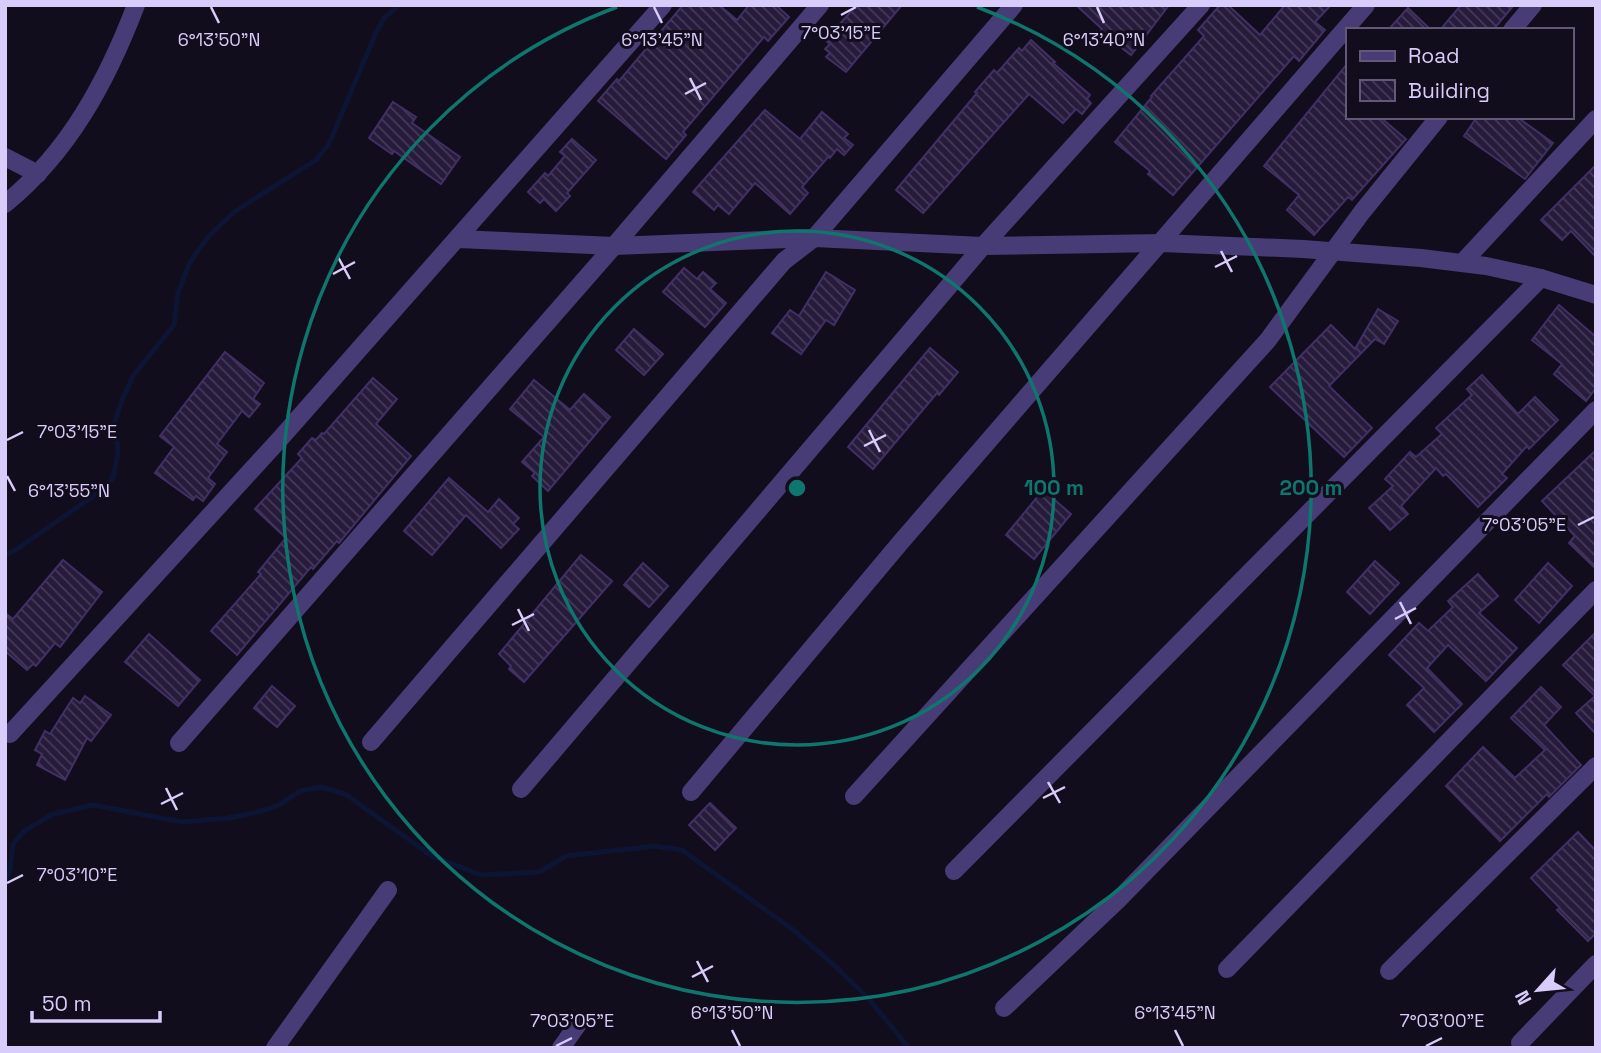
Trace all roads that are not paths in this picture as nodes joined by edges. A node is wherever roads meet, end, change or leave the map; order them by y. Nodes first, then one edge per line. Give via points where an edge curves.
1 (136, 5) edge
2 (663, 5) edge
3 (820, 5) edge
4 (1014, 5) edge
5 (1201, 5) edge
6 (1366, 5) edge
7 (1533, 5) edge
8 (1346, 28) edge
9 (1346, 28) edge
10 (1515, 28) edge
11 (1437, 119) edge
12 (1596, 119) edge
13 (5, 157) edge
14 (38, 174) junction
15 (5, 204) edge
16 (814, 238) junction
17 (458, 239) junction
18 (1162, 243) junction
19 (614, 246) junction
20 (983, 246) junction
21 (1334, 251) junction
22 (1462, 263) junction
23 (1541, 278) junction
24 (1596, 295) edge
25 (1596, 410) edge
26 (1596, 590) edge
27 (9, 734) dead end
28 (371, 742) dead end
29 (178, 743) dead end
30 (1596, 766) edge
31 (521, 789) dead end
32 (691, 792) dead end
33 (854, 796) dead end
34 (954, 871) dead end
35 (388, 890) dead end
36 (1596, 964) edge
37 (1227, 969) dead end
38 (1388, 971) dead end
39 (1004, 1008) dead end
40 (578, 1024) dead end
41 (1520, 1043) dead end
42 (275, 1048) edge
43 (561, 1048) edge

1 - 14 street via 102,85 80,122
2 - 17 street
3 - 19 street
4 - 16 street
5 - 20 street
6 - 8 street
7 - 10 street
9 - 18 street
11 - 21 street
12 - 22 street
13 - 14 street
14 - 15 street
16 - 19 street
16 - 20 street
16 - 28 street via 784,261
17 - 19 street
17 - 27 street
18 - 20 street
18 - 21 street
18 - 32 street via 900,543
19 - 29 street
20 - 31 street
21 - 22 street
21 - 33 street via 1268,340
22 - 23 street
23 - 24 street
23 - 34 street
25 - 39 street via 1118,900
26 - 37 street
30 - 38 street
35 - 42 street
36 - 41 street
40 - 43 street

